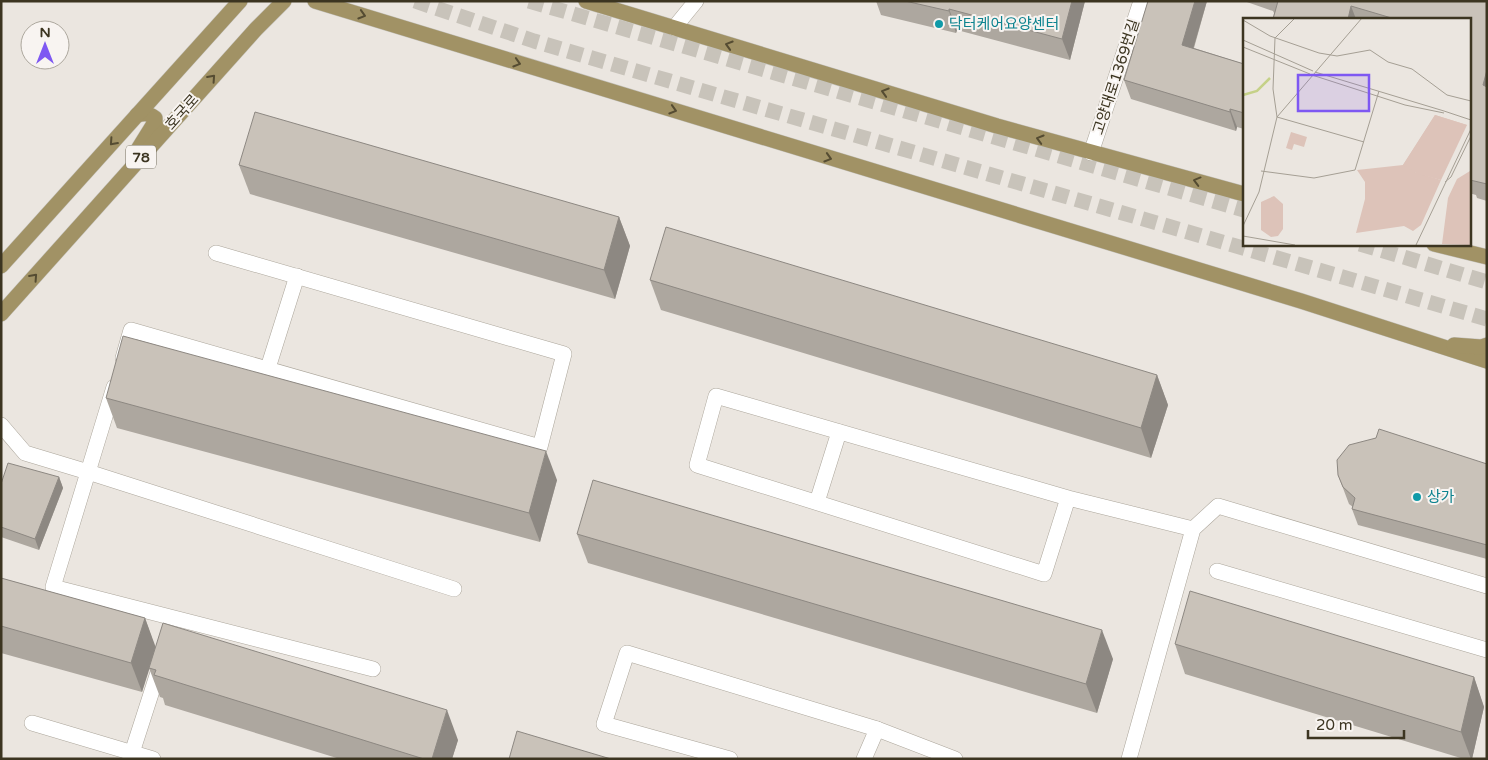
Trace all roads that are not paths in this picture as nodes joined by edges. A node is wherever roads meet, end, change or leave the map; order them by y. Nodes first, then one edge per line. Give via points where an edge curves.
1 (240, 1) edge
2 (284, 1) edge
3 (315, 1) edge
4 (586, 1) edge
5 (696, 1) edge
6 (1142, 1) edge
7 (674, 28) junction
8 (137, 115) junction
9 (1091, 153) junction
10 (132, 167) junction
11 (1243, 194) edge
12 (1438, 245) edge
13 (216, 253) dead end
14 (1487, 257) edge
15 (1, 266) edge
16 (297, 276) junction
17 (1, 314) edge
18 (1433, 344) junction
19 (1487, 345) edge
20 (1487, 361) edge
21 (268, 368) junction
22 (1, 425) edge
23 (839, 432) junction
24 (88, 472) junction
25 (1068, 498) junction
26 (816, 502) junction
27 (1193, 529) junction
28 (1217, 571) dead end
29 (1487, 586) edge
30 (454, 589) dead end
31 (175, 618) junction
32 (1487, 650) edge
33 (373, 669) dead end
34 (32, 723) dead end
35 (877, 728) junction
36 (131, 756) edge
37 (153, 759) edge
38 (730, 759) edge
39 (864, 759) edge
40 (955, 759) edge
41 (1129, 759) edge

1 - 8 main road, 호국로 / 78
10 -> 2 main road, 호국로 / 78
3 -> 18 main road via 1302,301
4 - 7 main road
5 - 7 street
6 - 9 street, 고양대로1369번길
9 -> 7 main road
8 - 10 main road via 150,114 155,122 138,148
8 -> 15 main road, 호국로 / 78
11 -> 9 main road
17 -> 10 main road, 호국로 / 78
12 - 14 main road
13 - 16 street
16 - 21 street
16 - 21 street via 564,354 540,447
18 - 19 main road
18 - 20 main road
21 - 24 street via 131,330
22 - 24 street via 25,453
23 - 25 street
23 - 26 street
23 - 26 street via 716,396 697,465
24 - 30 street
24 - 31 street via 54,587
25 - 26 street via 1044,574
25 - 27 street
27 - 29 street via 1218,506
27 - 41 street
28 - 32 street
31 - 33 street
31 - 36 street
34 - 36 street
35 - 38 street via 627,653 604,724
35 - 39 street
35 - 40 street
36 - 37 street

